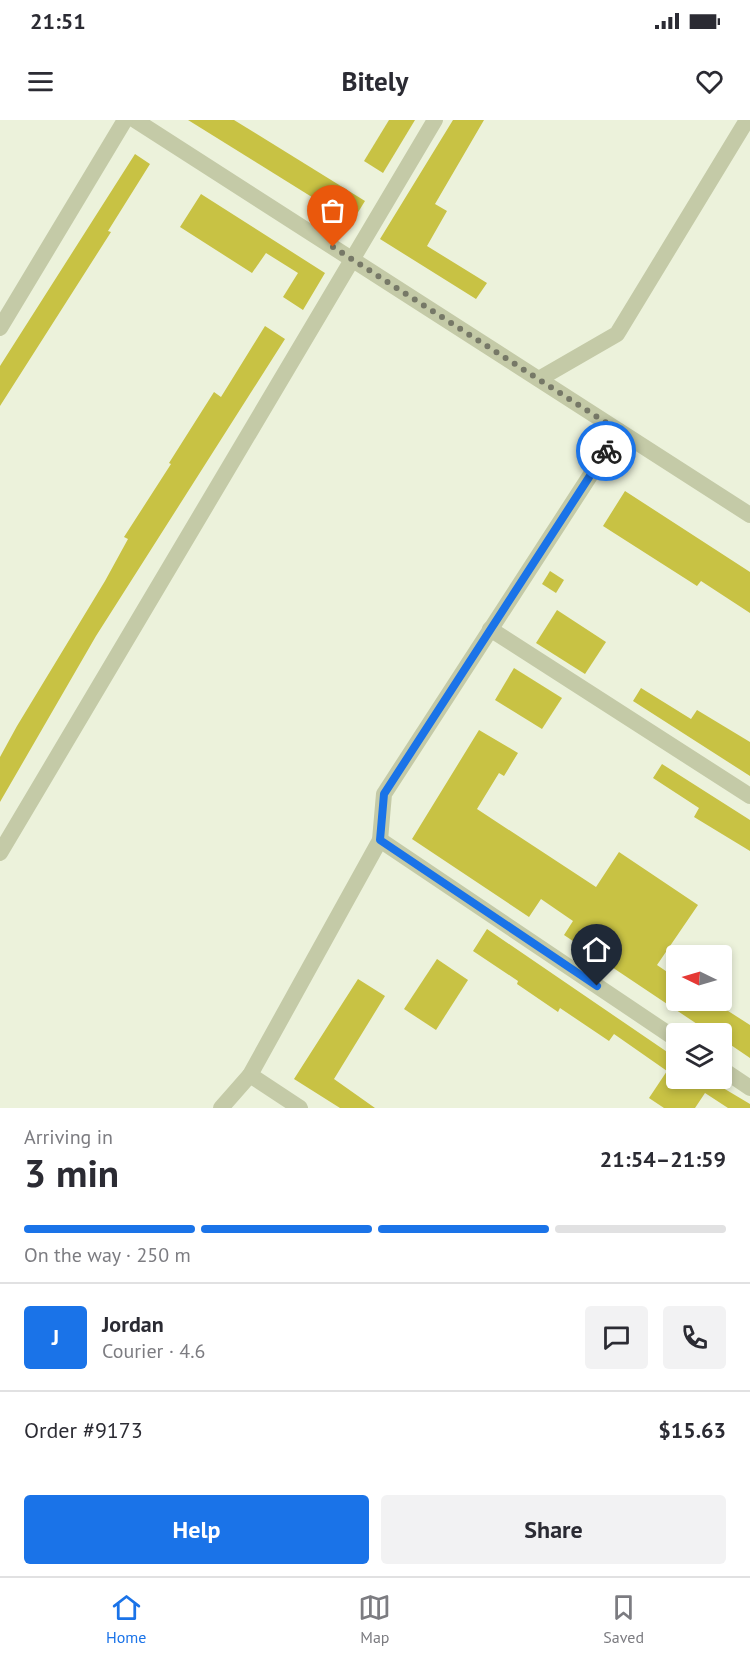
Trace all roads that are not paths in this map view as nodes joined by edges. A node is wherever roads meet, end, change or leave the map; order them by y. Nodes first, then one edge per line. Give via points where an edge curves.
1 (125, 120) edge
2 (135, 120) edge
3 (435, 120) edge
4 (747, 120) edge
5 (352, 260) junction
6 (0, 328) edge
7 (539, 379) junction
8 (619, 431) junction
9 (750, 515) edge
10 (490, 629) junction
11 (750, 796) edge
12 (380, 840) junction
13 (0, 852) edge
14 (666, 1032) edge
15 (250, 1075) junction
16 (732, 1076) edge
17 (750, 1088) edge
18 (221, 1108) edge
19 (300, 1108) edge

1 - 6 street
2 - 5 street
3 - 5 street
4 - 7 street via 617,334
5 - 7 street
5 - 13 street
7 - 8 street
8 - 9 street
8 - 10 street
10 - 11 street
10 - 12 street via 384,794
12 - 14 street
12 - 15 street
15 - 18 street
15 - 19 street
16 - 17 street

